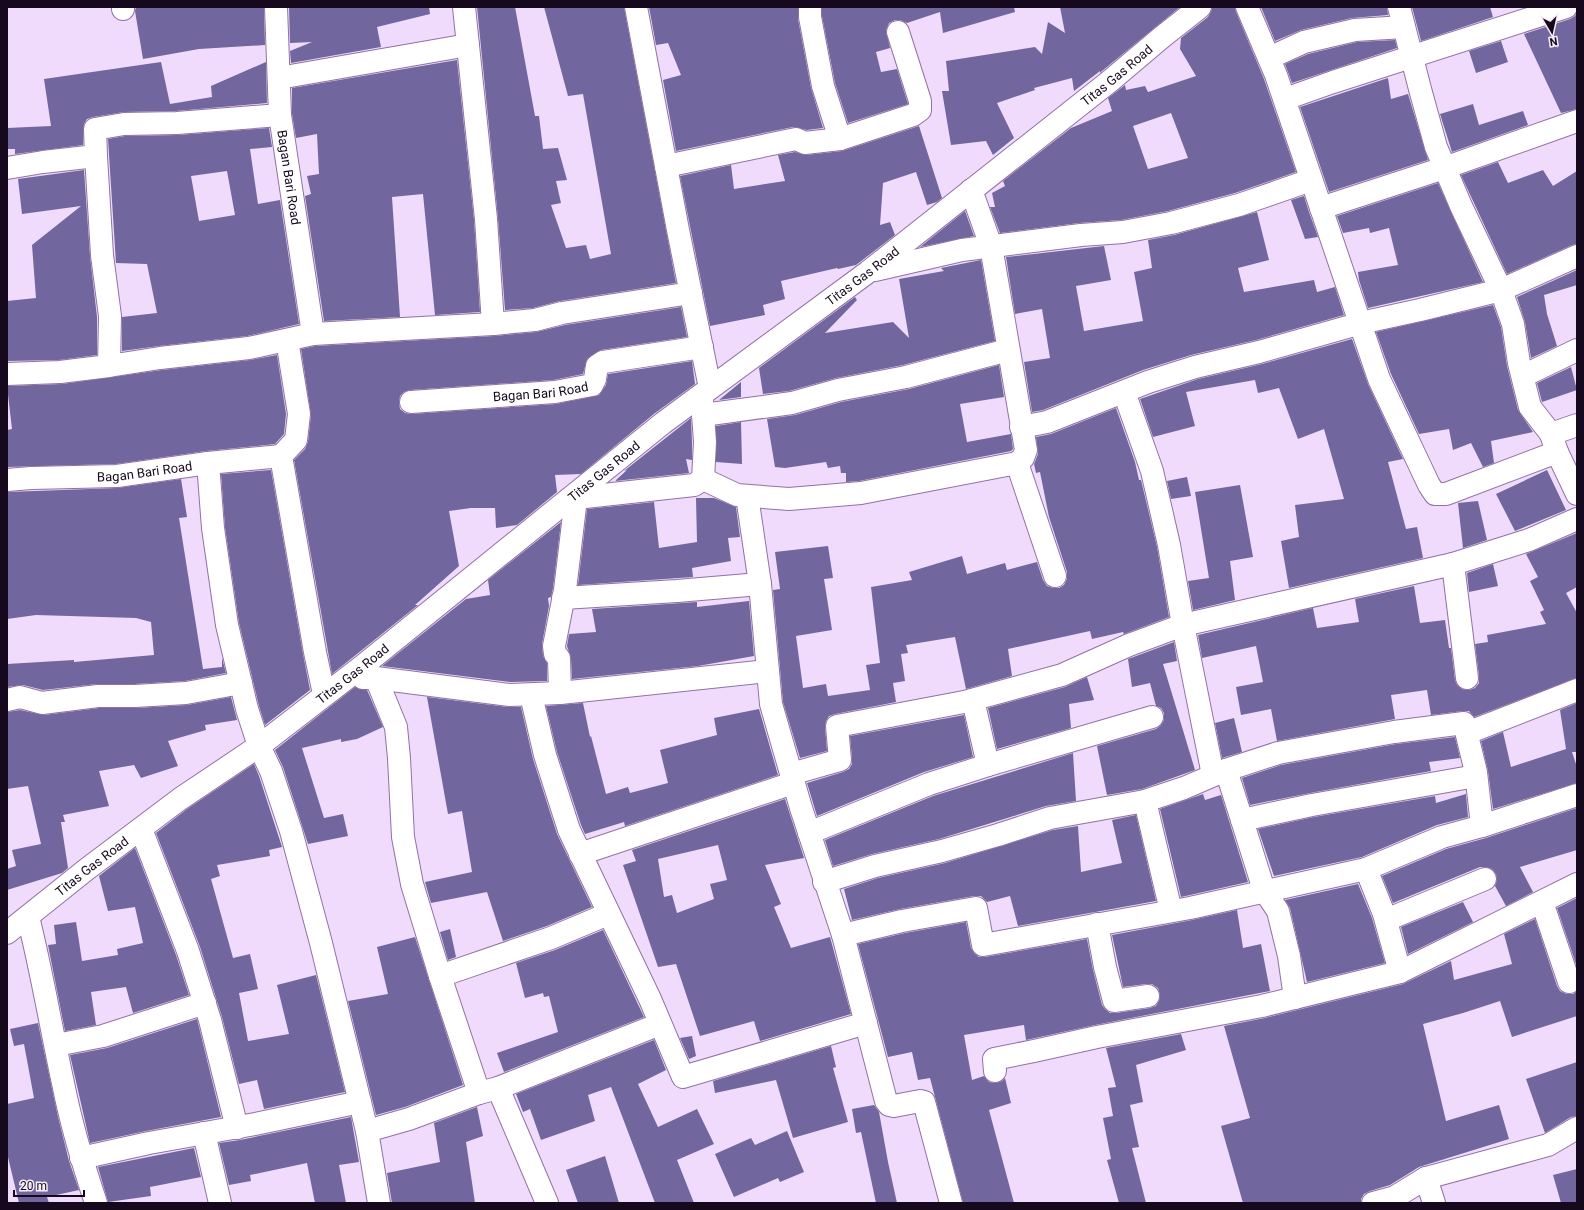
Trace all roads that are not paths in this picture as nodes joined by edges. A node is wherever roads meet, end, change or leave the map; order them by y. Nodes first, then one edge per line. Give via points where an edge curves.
1 (276, 7) edge
2 (464, 7) edge
3 (636, 7) edge
4 (810, 7) edge
5 (1200, 7) edge
6 (1247, 7) edge
7 (1566, 7) edge
8 (1402, 17) edge
9 (898, 32) dead end
10 (468, 46) junction
11 (1412, 57) junction
12 (1269, 58) junction
13 (279, 78) junction
14 (1285, 99) junction
15 (280, 115) junction
16 (1577, 121) edge
17 (840, 139) junction
18 (96, 156) junction
19 (666, 166) junction
20 (7, 168) edge
21 (1444, 168) junction
22 (1311, 180) junction
23 (971, 190) junction
24 (1321, 208) junction
25 (991, 246) junction
26 (1577, 256) edge
27 (868, 272) junction
28 (1501, 290) junction
29 (691, 293) junction
30 (1359, 323) junction
31 (493, 324) junction
32 (313, 334) junction
33 (287, 340) junction
34 (702, 347) junction
35 (1008, 350) junction
36 (1577, 350) edge
37 (109, 366) junction
38 (7, 374) edge
39 (1523, 376) junction
40 (1124, 392) junction
41 (705, 399) junction
42 (411, 402) dead end
43 (1577, 425) edge
44 (1021, 427) junction
45 (1554, 443) junction
46 (282, 456) junction
47 (1017, 463) junction
48 (208, 464) junction
49 (703, 479) junction
50 (7, 480) edge
51 (1577, 494) edge
52 (747, 496) junction
53 (570, 500) junction
54 (1577, 519) edge
55 (1453, 564) junction
56 (1055, 576) dead end
57 (760, 584) junction
58 (563, 598) junction
59 (1182, 626) junction
60 (768, 671) junction
61 (346, 678) junction
62 (376, 678) junction
63 (1467, 678) dead end
64 (241, 683) junction
65 (1577, 690) edge
66 (560, 693) junction
67 (324, 694) junction
68 (531, 695) junction
69 (7, 700) edge
70 (973, 700) junction
71 (1152, 717) dead end
72 (1467, 733) junction
73 (259, 746) junction
74 (988, 765) junction
75 (1219, 772) junction
76 (1476, 776) junction
77 (792, 778) junction
78 (1577, 795) edge
79 (1145, 801) junction
80 (1242, 820) junction
81 (1482, 826) junction
82 (141, 829) junction
83 (809, 833) junction
84 (580, 854) junction
85 (1366, 869) junction
86 (1485, 879) dead end
87 (824, 882) junction
88 (1577, 884) edge
89 (1264, 890) junction
90 (1542, 902) junction
91 (1171, 911) junction
92 (608, 914) junction
93 (28, 917) junction
94 (1386, 920) junction
95 (1096, 924) junction
96 (7, 933) edge
97 (842, 935) junction
98 (1400, 972) junction
99 (440, 976) junction
100 (1569, 982) dead end
101 (1148, 996) dead end
102 (1295, 998) junction
103 (205, 1003) junction
104 (866, 1023) junction
105 (660, 1024) junction
106 (56, 1045) junction
107 (995, 1071) dead end
108 (489, 1090) junction
109 (360, 1102) junction
110 (237, 1128) junction
111 (1577, 1128) edge
112 (367, 1131) junction
113 (204, 1133) junction
114 (81, 1158) junction
115 (1426, 1178) junction
116 (96, 1203) edge
117 (220, 1203) edge
118 (379, 1203) edge
119 (547, 1203) edge
120 (951, 1203) edge
121 (1373, 1203) edge
122 (1434, 1203) edge

1 - 13 street, Bagan Bari Road
2 - 10 street
3 - 19 street
4 - 17 street via 823,86
5 - 23 street, Titas Gas Road
6 - 12 street
7 - 11 street
8 - 11 street
8 - 12 street via 1304,42
9 - 17 street via 920,101 920,110 913,115
10 - 13 street
10 - 31 street via 486,219
11 - 14 street
11 - 21 street
12 - 14 street
13 - 15 street, Bagan Bari Road
14 - 22 street
15 - 18 street, Bagan Bari Road via 124,124 95,129
15 - 32 street, Bagan Bari Road
16 - 21 street
17 - 19 street via 805,143 796,139
18 - 20 street
18 - 37 street, Bagan Bari Road via 102,255 110,316
19 - 29 street
21 - 24 street
21 - 28 street
22 - 24 street
22 - 25 street via 1239,205 1171,223 1123,232
23 - 25 street
23 - 27 street, Titas Gas Road
24 - 30 street
25 - 27 street via 962,250
25 - 35 street
26 - 28 street
27 - 41 street, Titas Gas Road
28 - 30 street
28 - 39 street via 1513,324
29 - 31 street via 535,320
29 - 34 street
30 - 40 street via 1259,352 1195,367
30 - 45 street via 1379,380 1435,494 1446,494
31 - 32 street
32 - 33 street
33 - 37 street via 249,348
33 - 46 street via 299,414 296,440
34 - 41 street
34 - 42 street, Bagan Bari Road via 603,362 597,366 592,385 582,388
35 - 41 street via 792,403
35 - 44 street
36 - 39 street
37 - 38 street via 60,372
39 - 45 street via 1530,407
40 - 44 street via 1047,422
40 - 59 street via 1152,471 1169,545
41 - 49 street
41 - 53 street, Titas Gas Road via 663,423
43 - 45 street
44 - 47 street via 1026,450 1023,458
45 - 51 street
46 - 48 street, Bagan Bari Road
46 - 67 street
47 - 52 street via 861,494 789,499
47 - 56 street
48 - 50 street, Bagan Bari Road via 116,476
48 - 64 street via 212,528 218,569 227,625
49 - 52 street via 737,495
49 - 53 street via 694,485
52 - 57 street
53 - 58 street via 572,537
53 - 61 street, Titas Gas Road
54 - 55 street via 1529,540
55 - 59 street
55 - 63 street
57 - 58 street
57 - 60 street
58 - 66 street via 554,651 559,658
59 - 70 street via 1129,645 1062,675
59 - 75 street
60 - 66 street
60 - 77 street via 771,704
61 - 62 street
61 - 67 street, Titas Gas Road
62 - 68 street via 510,695
62 - 99 street via 396,727 404,837 412,884
64 - 69 street via 186,693 98,696 42,703 20,697
64 - 73 street via 246,709
65 - 72 street
66 - 68 street
67 - 73 street, Titas Gas Road
68 - 84 street via 545,755 569,830
70 - 74 street
70 - 77 street via 837,726 840,760
71 - 74 street
72 - 75 street via 1464,723 1394,732 1278,753
72 - 76 street
73 - 82 street, Titas Gas Road via 180,799
73 - 109 street via 291,831
74 - 83 street via 929,784
75 - 79 street via 1184,788
75 - 80 street
76 - 80 street
76 - 81 street
77 - 83 street
77 - 84 street
78 - 81 street
79 - 87 street via 1050,818 942,851 875,866
79 - 91 street
80 - 89 street
81 - 85 street via 1442,837
82 - 93 street, Titas Gas Road
82 - 103 street
83 - 87 street
84 - 92 street
85 - 89 street
85 - 94 street
86 - 94 street
87 - 97 street
88 - 90 street
89 - 91 street
89 - 102 street via 1278,911 1289,956
90 - 98 street
90 - 100 street
91 - 95 street
92 - 99 street via 551,938
92 - 105 street
93 - 96 street, Titas Gas Road
93 - 106 street
94 - 98 street
95 - 97 street via 983,945 976,908
95 - 101 street via 1114,1001
97 - 104 street
98 - 102 street
99 - 108 street
102 - 107 street via 994,1058
103 - 106 street via 103,1036
103 - 110 street
104 - 105 street via 683,1077
104 - 120 street via 888,1105 920,1101 926,1106
105 - 108 street
106 - 114 street
108 - 112 street
108 - 119 street
109 - 110 street
109 - 112 street
110 - 113 street
111 - 115 street via 1548,1145
112 - 118 street
113 - 114 street
113 - 117 street
114 - 116 street
115 - 121 street via 1395,1196
115 - 122 street

